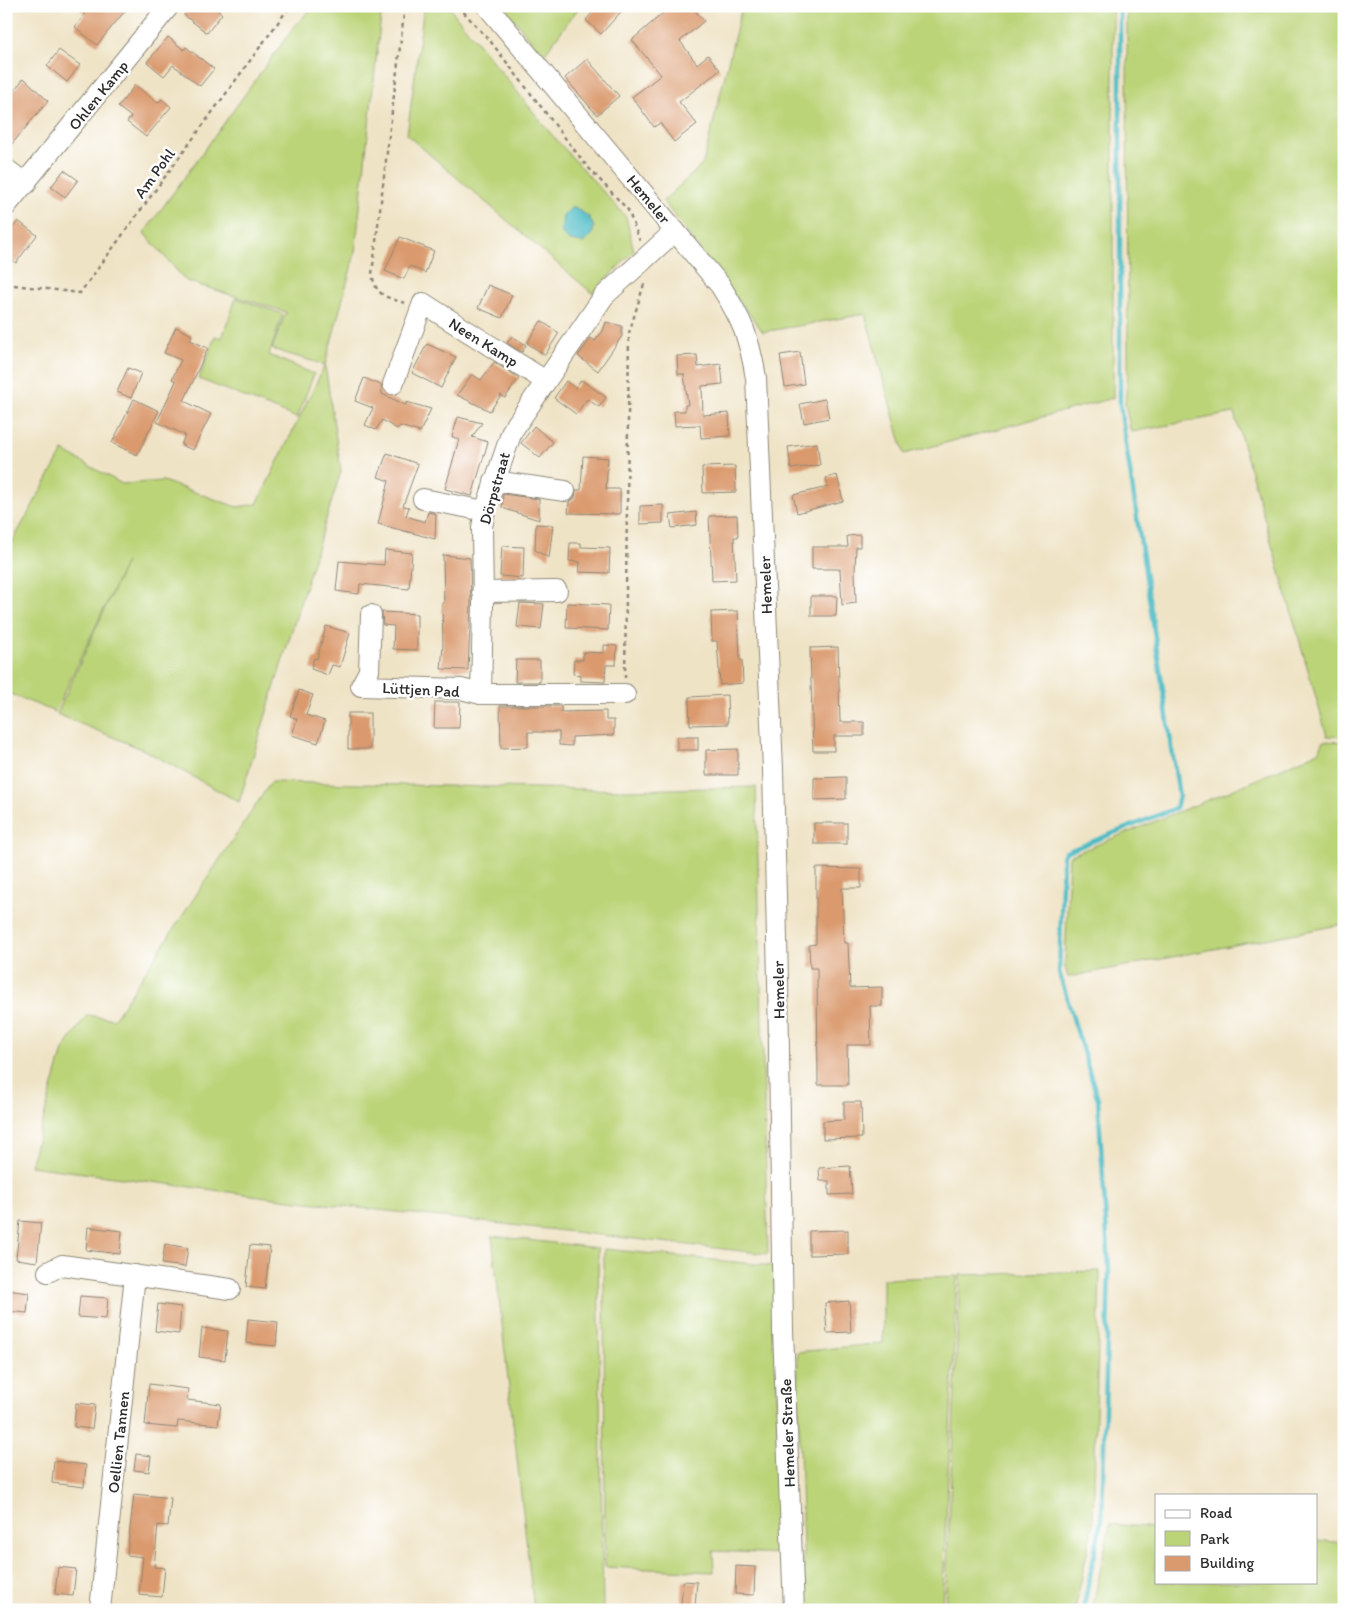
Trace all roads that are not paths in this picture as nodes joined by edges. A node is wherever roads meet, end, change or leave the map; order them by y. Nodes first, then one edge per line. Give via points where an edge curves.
1 (169, 6) edge
2 (488, 6) edge
3 (6, 169) edge
4 (26, 184) junction
5 (6, 206) edge
6 (676, 231) junction
7 (544, 380) junction
8 (394, 384) dead end
9 (494, 481) junction
10 (565, 491) dead end
11 (422, 499) dead end
12 (485, 511) junction
13 (557, 591) dead end
14 (482, 592) junction
15 (371, 615) dead end
16 (481, 694) junction
17 (625, 694) dead end
18 (781, 1256) joint
19 (48, 1272) dead end
20 (135, 1274) junction
21 (230, 1289) dead end
22 (100, 1610) edge
23 (794, 1610) edge

1 - 4 street, Ohlen Kamp
2 - 6 street, Hemeler
3 - 4 street
4 - 5 street, Ohlen Kamp
6 - 7 street, Dörpstraat via 604,296
6 - 18 street, Hemeler via 720,284 739,314 749,340 756,378 772,769
7 - 8 street, Neen Kamp via 423,304
7 - 9 street, Dörpstraat via 512,431
9 - 10 street
9 - 12 street, Dörpstraat
11 - 12 street
12 - 14 street, Dörpstraat
13 - 14 street
14 - 16 street, Dörpstraat
15 - 16 street, Lüttjen Pad via 369,671 361,686 461,689
16 - 17 street
18 - 23 street, Hemeler Straße
19 - 20 street via 62,1265
20 - 21 street
20 - 22 street, Oellien Tannen

